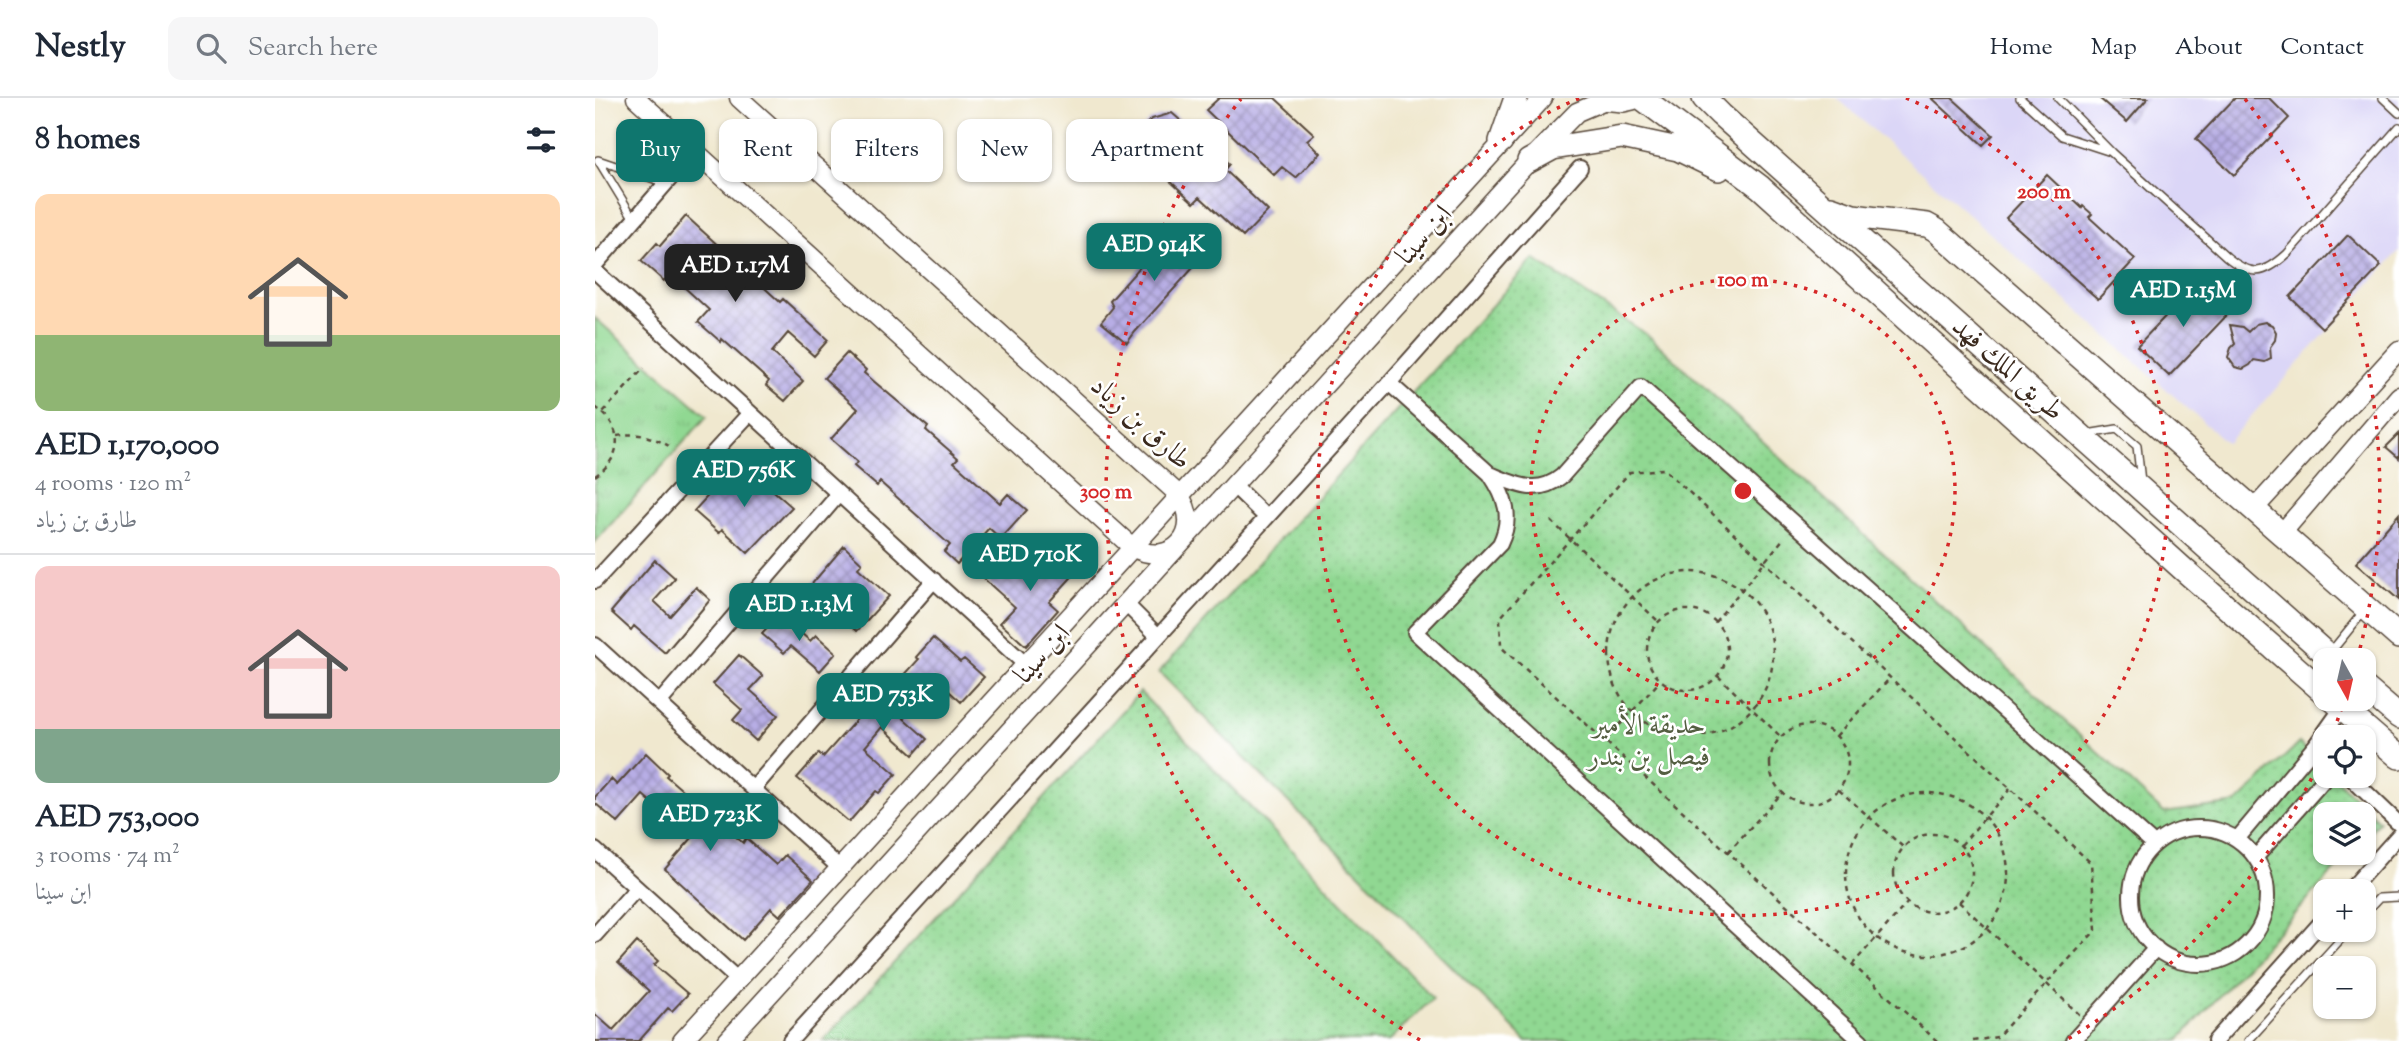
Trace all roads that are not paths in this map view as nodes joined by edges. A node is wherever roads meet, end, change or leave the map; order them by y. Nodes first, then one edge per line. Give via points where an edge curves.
1 (636, 98) edge
2 (739, 98) edge
3 (1515, 98) edge
4 (1543, 98) edge
5 (1632, 98) edge
6 (1642, 98) edge
7 (1704, 98) edge
8 (2020, 98) edge
9 (2058, 98) edge
10 (2383, 98) edge
11 (1603, 99) edge
12 (1716, 107) edge
13 (2399, 113) edge
14 (659, 119) edge
15 (2399, 127) edge
16 (1501, 141) junction
17 (2112, 153) junction
18 (596, 159) edge
19 (705, 161) edge
20 (1529, 161) junction
21 (1580, 168) dead end
22 (666, 183) joint
23 (1760, 187) junction
24 (1814, 198) junction
25 (634, 219) junction
26 (595, 265) edge
27 (595, 271) edge
28 (2399, 350) edge
29 (1389, 383) junction
30 (2399, 396) edge
31 (750, 412) junction
32 (1490, 474) junction
33 (1233, 485) junction
34 (839, 494) junction
35 (1179, 495) junction
36 (2255, 508) junction
37 (1266, 517) junction
38 (2282, 533) junction
39 (1178, 545) junction
40 (1132, 547) junction
41 (934, 580) junction
42 (595, 581) edge
43 (1125, 603) junction
44 (2367, 608) junction
45 (1159, 636) junction
46 (2399, 637) edge
47 (595, 645) edge
48 (2321, 648) edge
49 (2338, 648) edge
50 (1025, 664) junction
51 (2313, 683) edge
52 (2377, 698) edge
53 (659, 703) junction
54 (2346, 711) edge
55 (2399, 717) edge
56 (2399, 757) edge
57 (2313, 758) edge
58 (2317, 788) edge
59 (2362, 788) edge
60 (753, 789) junction
61 (2399, 824) edge
62 (2399, 835) edge
63 (2238, 838) junction
64 (2154, 844) junction
65 (595, 850) edge
66 (2256, 857) junction
67 (840, 868) junction
68 (2360, 879) edge
69 (637, 888) junction
70 (2399, 897) edge
71 (2376, 901) edge
72 (2313, 932) edge
73 (595, 935) edge
74 (2338, 942) edge
75 (2156, 948) junction
76 (738, 980) junction
77 (682, 1041) edge
78 (727, 1041) edge
79 (790, 1041) edge
80 (1861, 1041) edge
81 (2073, 1041) edge
82 (2215, 1041) edge
83 (2248, 1041) edge

1 - 14 street
2 - 35 street, طارق بن زياد
3 - 16 main road
4 - 16 street, ابن سينا
5 - 11 main road
6 - 23 main road, طريق الملك فهد
7 - 12 main road, طريق الملك فهد
8 - 17 lane via 2062,136
9 - 17 lane
10 - 13 lane
11 - 20 street, ابن سينا via 1577,112
12 - 24 main road, طريق الملك فهد
15 - 17 lane via 2287,254 2276,264 2253,272 2241,269
16 - 35 street, ابن سينا
18 - 22 lane
18 - 25 lane
19 - 40 street
20 - 23 main road via 1553,148 1622,137 1678,149
20 - 33 street, ابن سينا
21 - 29 street
22 - 25 street
23 - 51 main road, طريق الملك فهد
24 - 36 main road via 1853,216 1936,230
24 - 48 main road, طريق الملك فهد
25 - 26 street
27 - 31 street
28 - 36 street
29 - 32 street
29 - 37 street
30 - 38 street
31 - 34 street
31 - 42 street
32 - 64 street via 1532,488 1551,485 1641,387
32 - 80 street via 1505,497 1507,531 1500,544 1415,632
33 - 37 street
33 - 39 street, ابن سينا
34 - 41 street
34 - 53 street
35 - 39 street, طارق بن زياد via 1189,514 1185,536
35 - 40 street, ابن سينا
36 - 38 main road
37 - 45 street
38 - 44 main road
39 - 40 street via 1161,554
39 - 43 street, ابن سينا
40 - 50 street, ابن سينا
41 - 50 street
41 - 60 street
43 - 45 street
43 - 78 street, ابن سينا
44 - 46 main road
44 - 49 lane
45 - 79 street
47 - 53 street
50 - 67 street, ابن سينا
52 - 55 main road
53 - 60 street
54 - 56 main road, طريق الملك فهد
57 - 63 street
58 - 66 street
59 - 61 street
60 - 67 street
62 - 68 street
63 - 64 street via 2195,828
63 - 66 street
64 - 75 street via 2132,883 2131,905 2138,926
65 - 69 street
66 - 75 street via 2266,878 2268,901 2250,942 2232,956 2211,963 2189,964
67 - 76 street, ابن سينا
69 - 73 street
69 - 76 street
70 - 71 lane
72 - 82 street
74 - 83 lane
75 - 81 street
76 - 77 street, ابن سينا

